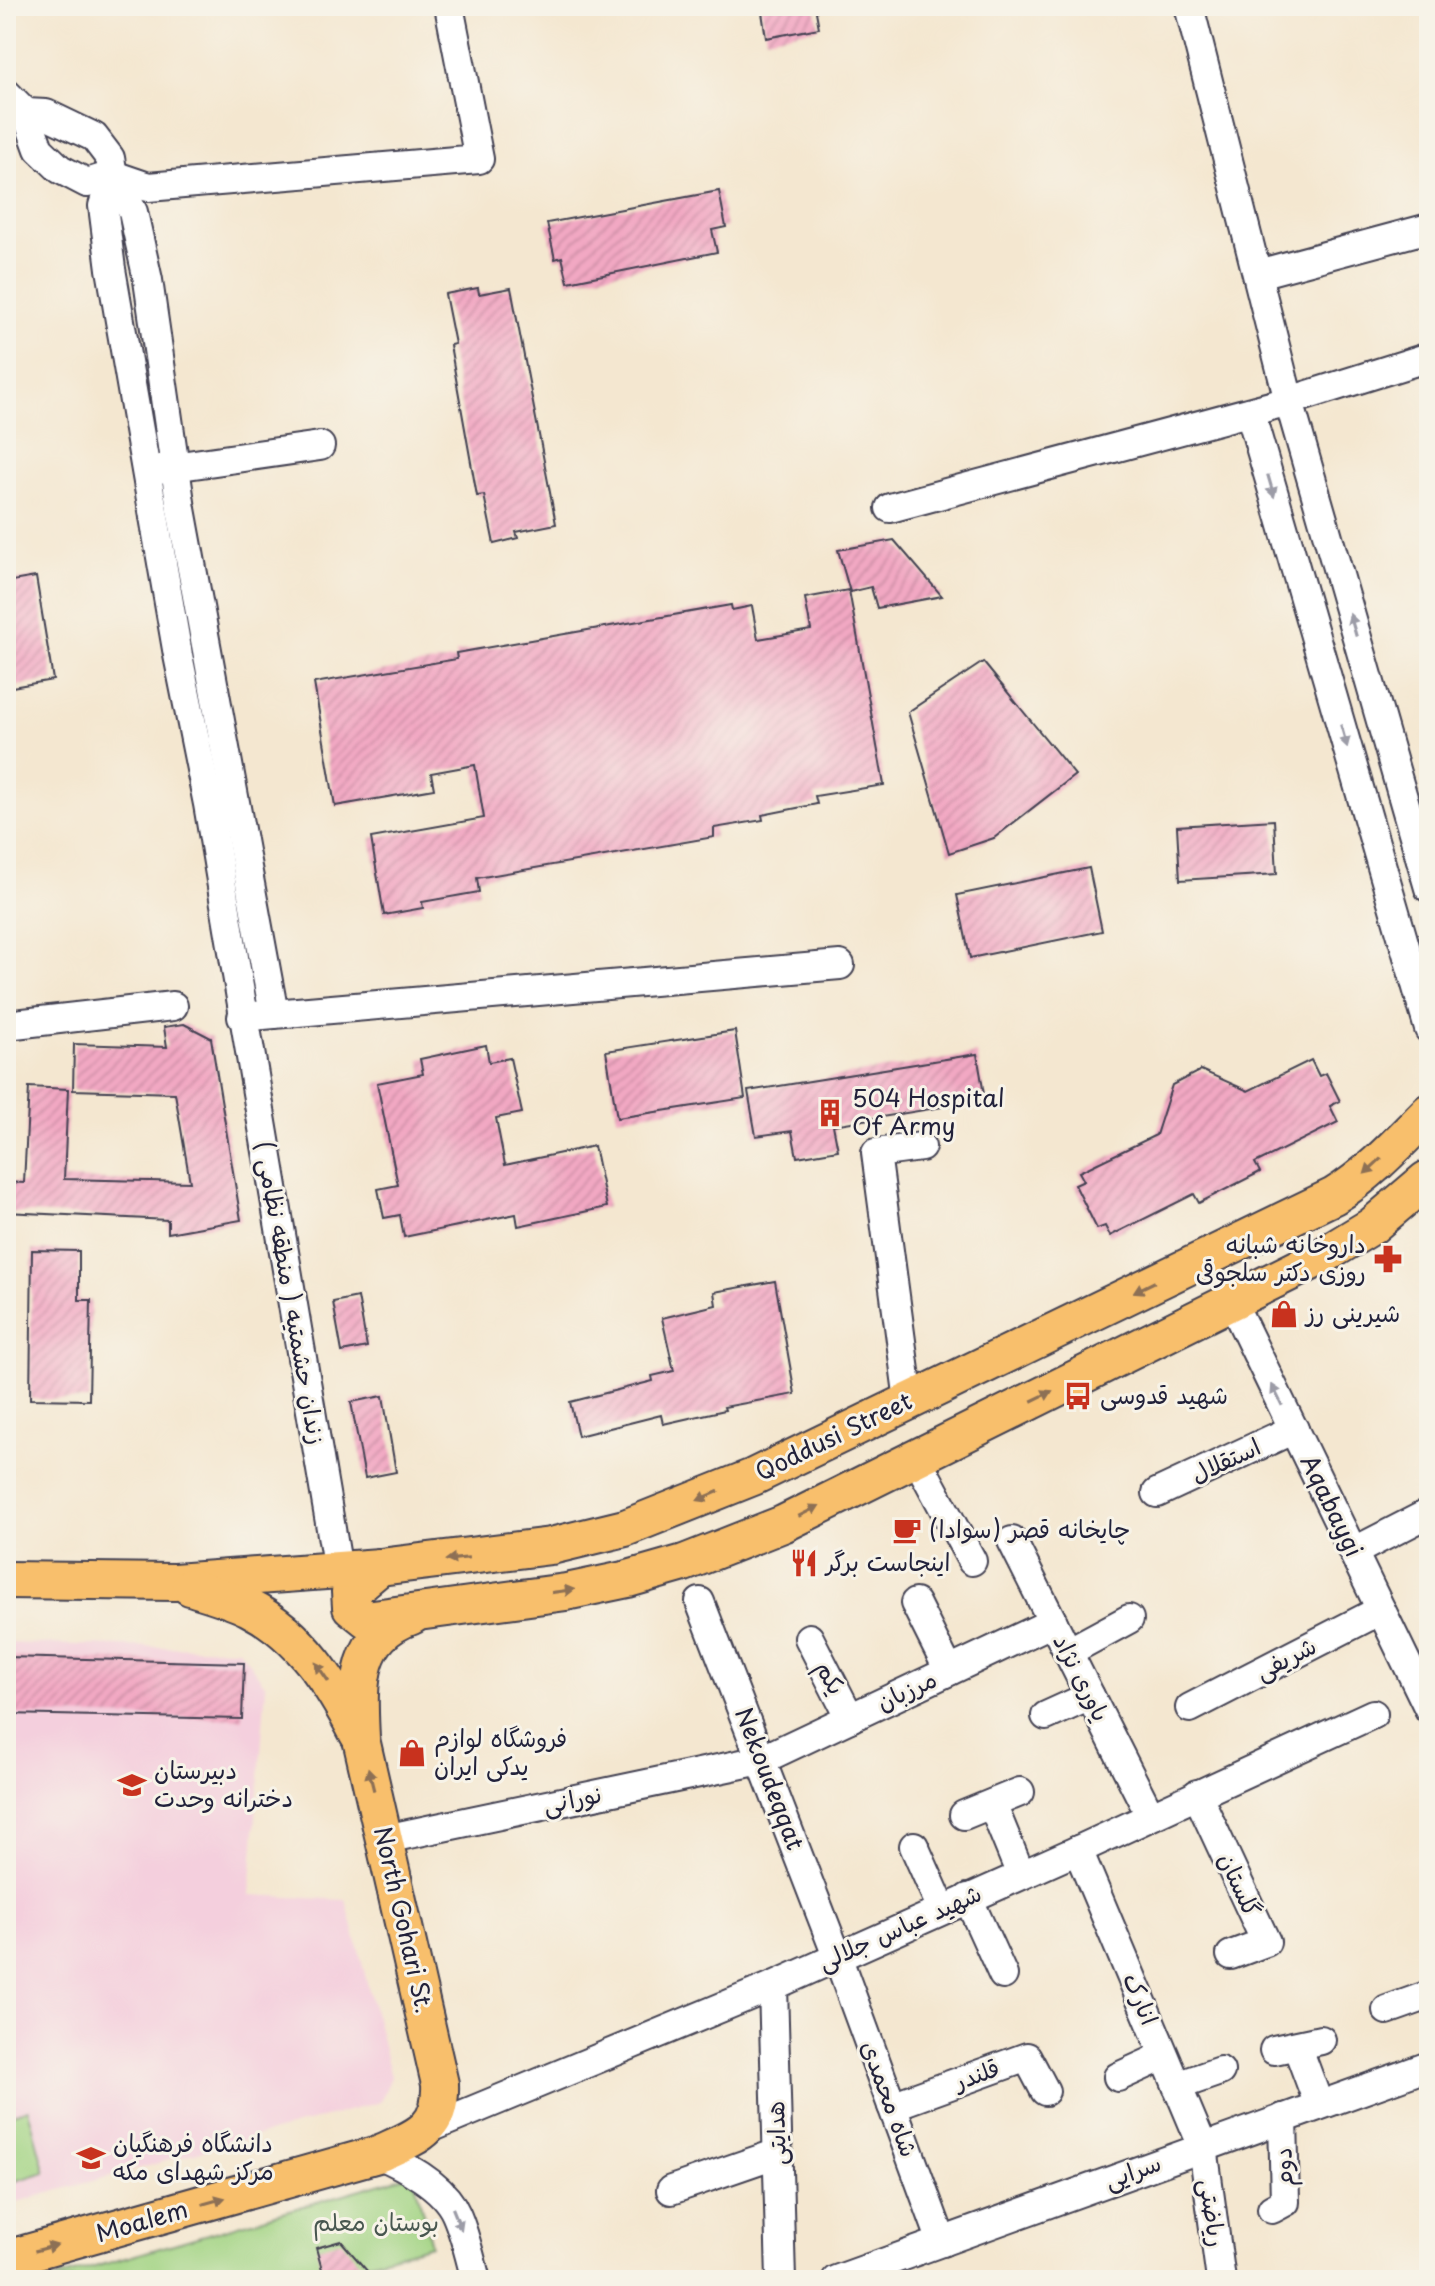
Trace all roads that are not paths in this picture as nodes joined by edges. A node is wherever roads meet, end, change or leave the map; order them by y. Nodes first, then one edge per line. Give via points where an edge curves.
1 (449, 6) edge
2 (1189, 6) edge
3 (16, 103) edge
4 (113, 175) junction
5 (1429, 228) edge
6 (1258, 274) junction
7 (1429, 357) edge
8 (1289, 401) junction
9 (1250, 412) junction
10 (320, 446) dead end
11 (175, 467) junction
12 (146, 471) junction
13 (890, 508) dead end
14 (1429, 888) edge
15 (840, 965) dead end
16 (173, 1006) dead end
17 (274, 1014) junction
18 (242, 1017) junction
19 (1428, 1024) edge
20 (6, 1025) edge
21 (1429, 1112) edge
22 (921, 1147) dead end
23 (1427, 1181) edge
24 (1232, 1302) junction
25 (909, 1401) junction
26 (1294, 1429) junction
27 (916, 1457) junction
28 (1157, 1493) dead end
29 (1429, 1513) edge
30 (1012, 1541) dead end
31 (1353, 1552) junction
32 (972, 1561) dead end
33 (380, 1567) junction
34 (338, 1570) junction
35 (6, 1580) edge
36 (174, 1582) junction
37 (700, 1602) dead end
38 (915, 1603) dead end
39 (430, 1610) junction
40 (1381, 1610) junction
41 (1129, 1619) dead end
42 (1053, 1622) junction
43 (809, 1638) dead end
44 (1068, 1652) junction
45 (949, 1671) junction
46 (1090, 1696) junction
47 (1426, 1696) edge
48 (1190, 1708) dead end
49 (1373, 1714) dead end
50 (1046, 1716) dead end
51 (850, 1718) junction
52 (361, 1739) junction
53 (761, 1760) junction
54 (1020, 1792) dead end
55 (1197, 1794) junction
56 (992, 1804) junction
57 (964, 1815) dead end
58 (1150, 1815) junction
59 (385, 1839) junction
60 (914, 1846) dead end
61 (1078, 1850) junction
62 (1021, 1875) junction
63 (955, 1904) junction
64 (1231, 1955) dead end
65 (837, 1956) junction
66 (1003, 1975) dead end
67 (773, 1986) junction
68 (1429, 1995) edge
69 (1387, 2010) dead end
70 (1298, 2045) dead end
71 (1164, 2056) junction
72 (1429, 2066) edge
73 (1220, 2071) dead end
74 (1118, 2077) dead end
75 (1177, 2086) junction
76 (1045, 2091) dead end
77 (1319, 2105) junction
78 (892, 2106) junction
79 (432, 2116) junction
80 (1283, 2118) junction
81 (1203, 2147) junction
82 (778, 2153) junction
83 (378, 2154) junction
84 (671, 2190) dead end
85 (1272, 2209) dead end
86 (942, 2242) junction
87 (6, 2259) edge
88 (1217, 2279) edge
89 (476, 2280) edge
90 (781, 2280) edge
91 (836, 2280) edge

1 - 4 street via 479,159 148,187
2 - 6 street
3 - 4 street via 94,137 110,158
3 - 4 street via 39,149 60,169 87,183
4 - 11 street via 133,212 148,280
4 - 12 street, زندان حشمتیه ( منطقه نظامی ) via 103,206
5 - 6 street
6 - 8 street
7 - 8 street
8 - 9 street
14 -> 8 street
9 - 13 street
9 -> 19 street
10 - 11 street
11 - 12 street
11 - 17 street
12 - 18 street, زندان حشمتیه ( منطقه نظامی )
15 - 17 street
16 - 20 street
17 - 18 street
18 - 34 street, زندان حشمتیه ( منطقه نظامی )
21 -> 25 main road, Qoddusi Street via 1354,1184 1334,1196
22 - 25 street via 876,1153
23 - 24 main road via 1356,1236
26 -> 24 street, Aqabaygi
27 -> 24 main road
25 -> 33 main road, Qoddusi Street via 753,1477 625,1528 551,1546
26 - 28 street, استقلال
26 - 31 street, Aqabaygi
27 - 32 street
39 -> 27 main road via 566,1592 684,1563 783,1524
29 - 31 street
30 - 42 street, یاوری نژاد
31 - 40 street, Aqabaygi
33 - 34 main road, Qoddusi Street
33 - 39 main road via 350,1592 357,1614 366,1619
34 - 36 main road, Qoddusi Street
35 - 36 main road, Qoddusi Street
52 -> 36 main road, Qoddusi Street via 328,1680 297,1643 249,1608
37 - 53 street, Nekoudeqqat
38 - 45 street
39 - 52 main road via 392,1627 364,1660
40 - 47 street, Aqabaygi
40 - 48 street, شریفی
41 - 44 street
42 - 44 street, یاوری نژاد
42 - 45 street, مرزبان
43 - 51 street, یکم
44 - 46 street, یاوری نژاد
45 - 51 street, مرزبان
46 - 50 street
46 - 58 street, یاوری نژاد
49 - 55 street, شهید عباس جلالی
51 - 53 street, مرزبان
59 -> 52 main road, North Gohari St.
53 - 59 street, نورانی
53 - 65 street, Nekoudeqqat
54 - 56 street
55 - 58 street, شهید عباس جلالی
55 - 64 street, گلستان via 1266,1942
56 - 57 street
56 - 62 street
58 - 61 street, شهید عباس جلالی
59 - 79 main road, North Gohari St. via 440,2084
60 - 63 street
61 - 62 street, شهید عباس جلالی
61 - 71 street, انارک
62 - 63 street, شهید عباس جلالی
63 - 65 street, شهید عباس جلالی
63 - 66 street
65 - 67 street, شهید عباس جلالی
65 - 78 street, شاه محمدی
67 - 79 street, شهید عباس جلالی
67 - 82 street, هدایتی
68 - 69 street
70 - 77 street
71 - 74 street
71 - 75 street, انارک
72 - 77 street, سرایی
73 - 75 street
75 - 81 street, انارک
76 - 78 street, قلندر via 1027,2057
77 - 80 street, سرایی
78 - 86 street, شاه محمدی
79 - 83 main road, Moalem
80 - 81 street, سرایی
80 - 85 street, دوم via 1285,2202
81 - 86 street, سرایی
81 - 88 street, ریاضتی
82 - 84 street
82 - 90 street, هدایتی
87 -> 83 main road, Moalem
83 -> 89 street via 407,2166 456,2211
86 - 91 street, سرایی

